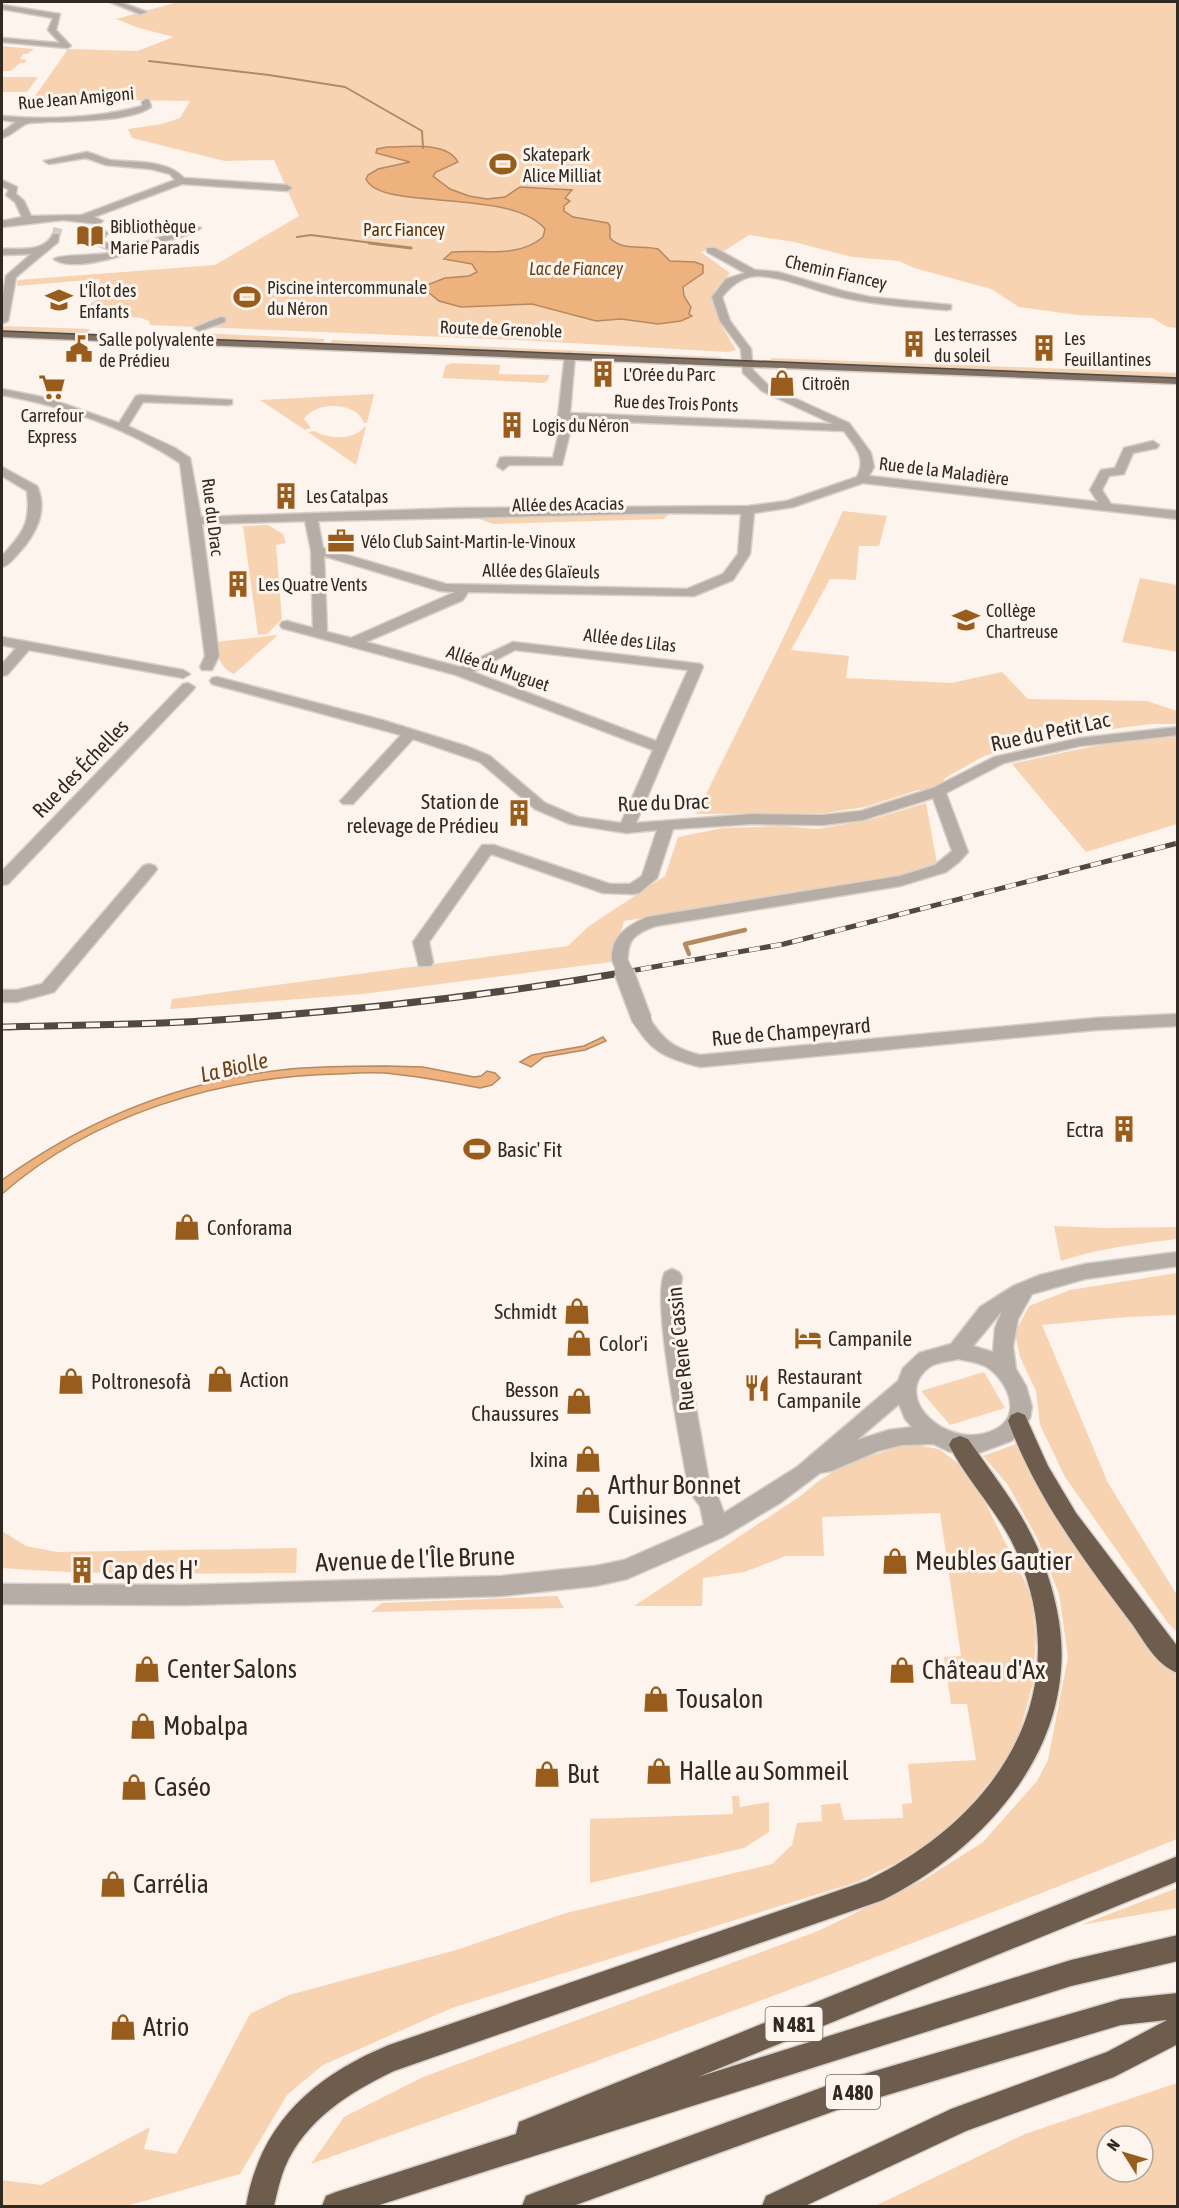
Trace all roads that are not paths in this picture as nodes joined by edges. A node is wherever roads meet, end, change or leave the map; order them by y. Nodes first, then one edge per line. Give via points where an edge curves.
1 (114, 2) edge
2 (2, 7) edge
3 (143, 12) dead end
4 (2, 40) edge
5 (147, 102) dead end
6 (2, 118) edge
7 (23, 121) junction
8 (2, 135) edge
9 (49, 161) dead end
10 (181, 181) junction
11 (2, 183) edge
12 (287, 188) dead end
13 (82, 218) junction
14 (28, 219) junction
15 (2, 224) edge
16 (196, 228) dead end
17 (711, 250) dead end
18 (40, 251) junction
19 (2, 252) edge
20 (125, 252) junction
21 (59, 258) dead end
22 (753, 273) junction
23 (947, 307) dead end
24 (221, 320) dead end
25 (2, 323) edge
26 (199, 328) dead end
27 (23, 330) junction
28 (2, 334) edge
29 (570, 355) junction
30 (746, 361) junction
31 (1178, 372) edge
32 (2, 378) edge
33 (1178, 381) edge
34 (4, 394) edge
35 (228, 402) dead end
36 (568, 416) junction
37 (121, 428) junction
38 (847, 428) junction
39 (1153, 445) dead end
40 (503, 466) dead end
41 (2, 471) edge
42 (862, 479) junction
43 (1108, 508) junction
44 (748, 510) junction
45 (1178, 515) edge
46 (311, 518) junction
47 (194, 521) junction
48 (316, 550) junction
49 (2, 563) edge
50 (465, 587) junction
51 (287, 625) dead end
52 (320, 634) junction
53 (2, 641) edge
54 (352, 643) junction
55 (26, 645) junction
56 (207, 667) junction
57 (2, 672) edge
58 (461, 672) junction
59 (185, 680) junction
60 (217, 681) junction
61 (1178, 731) edge
62 (411, 733) junction
63 (661, 748) junction
64 (938, 792) junction
65 (348, 801) dead end
66 (666, 827) junction
67 (626, 828) junction
68 (149, 869) dead end
69 (2, 880) edge
70 (425, 962) dead end
71 (2, 996) edge
72 (1178, 1020) edge
73 (1178, 1259) edge
74 (1025, 1289) junction
75 (958, 1351) junction
76 (1006, 1371) junction
77 (904, 1387) junction
78 (1018, 1421) junction
79 (932, 1435) junction
80 (960, 1445) junction
81 (805, 1473) junction
82 (708, 1497) junction
83 (715, 1530) junction
84 (2, 1594) edge
85 (1178, 1662) edge
86 (1178, 1868) edge
87 (1178, 1948) edge
88 (1178, 2006) edge
89 (1178, 2029) edge
90 (410, 2181) junction
91 (260, 2206) edge
92 (336, 2206) edge
93 (536, 2206) edge
94 (776, 2206) edge

1 - 3 street
2 - 4 street via 57,16 52,30 67,46
5 - 7 street, Rue Jean Amigoni via 147,107 137,111
6 - 7 street, Rue Jean Amigoni
7 - 8 street
9 - 10 street via 87,155 106,162 151,166 172,172
10 - 12 street
10 - 13 street
11 - 14 street via 14,189 11,195 20,201
13 - 14 street
13 - 18 street via 60,223 55,240
13 - 20 street via 108,225 100,244
14 - 15 street
16 - 20 street
17 - 22 street, Chemin Fiancey
18 - 19 street
18 - 25 street via 11,276
20 - 21 street via 107,259
22 - 23 street, Chemin Fiancey via 778,275 870,300
22 - 30 street, Chemin Fiancey via 730,281 717,297 725,321 746,349
24 - 26 street
25 - 27 main road, Route de Grenoble
27 - 28 main road, Route de Grenoble
27 - 29 main road, Route de Grenoble
27 - 30 main road, Route de Grenoble via 185,331
29 - 30 main road, Route de Grenoble
29 - 36 street via 564,416
30 - 31 main road
30 - 33 main road
30 - 38 street, Rue de la Maladière via 749,375 766,389
32 - 34 street via 9,388
34 - 37 street, Rue du Drac via 24,394
35 - 37 street via 140,398
36 - 38 street, Rue des Trois Ponts
36 - 40 street via 558,462 504,461
37 - 47 street, Rue du Drac via 186,461
38 - 42 street, Rue de la Maladière via 866,453 868,467
39 - 43 street via 1128,451 1120,471 1105,473 1096,490
41 - 49 street via 33,489 37,511 30,533
42 - 43 street, Rue de la Maladière
42 - 44 street, Allée des Acacias via 789,504
43 - 45 street, Rue de la Maladière
44 - 46 street, Allée des Acacias via 673,509 664,519 492,524 461,512
44 - 50 street, Allée des Glaïeuls via 744,554 728,577 689,593
46 - 47 street, Allée des Acacias
46 - 48 street
47 - 56 street, Rue du Drac via 212,657
48 - 50 street, Allée des Glaïeuls via 446,588
48 - 52 street
50 - 54 street via 458,597
51 - 52 street, Allée du Muguet
52 - 54 street, Allée du Muguet
53 - 55 street
54 - 58 street, Allée du Muguet
55 - 57 street
55 - 59 street
56 - 59 street via 197,667
56 - 60 street via 219,675
58 - 63 street, Allée du Muguet
58 - 63 street, Allée des Lilas via 513,646 696,667
59 - 60 street via 209,686
59 - 69 street, Rue des Échelles
60 - 62 street, Rue du Drac
61 - 64 street, Rue du Petit Lac via 1080,742 999,760
62 - 65 street
62 - 67 street, Rue du Drac via 485,759 540,806 575,821
63 - 67 street, Allée des Lilas
64 - 66 street, Rue du Drac via 863,815 833,819 752,819
64 - 72 street, Rue de Champeyrard, bridge via 960,852 951,864 936,872 653,921 622,938 620,960 648,1035 673,1054 700,1061 1096,1024
66 - 67 street, Rue du Drac
66 - 70 street via 649,878 633,889 609,889 488,848 421,942
68 - 71 street via 48,988
73 - 74 street via 1070,1275
74 - 75 street via 999,1303 981,1319
74 - 76 street via 1003,1329 1001,1348
75 - 76 street via 976,1354
75 - 77 street via 936,1354 917,1364
76 - 78 street via 1021,1396
77 - 79 street via 910,1413
77 - 81 street, Avenue de l'Île Brune
78 - 80 street via 995,1441
78 - 85 highway via 1056,1501
79 - 80 street
79 - 81 street, Avenue de l'Île Brune via 877,1440
80 - 91 highway via 995,1492 1034,1565 1049,1632 1050,1667 1043,1708 1014,1776 992,1804 963,1834 879,1889 357,2073 305,2113 279,2146
81 - 83 street, Avenue de l'Île Brune
82 - 82 street, Rue René Cassin via 714,1488 707,1472 680,1294 672,1277 677,1357 700,1491
82 - 83 street, Rue René Cassin
83 - 84 street, Avenue de l'Île Brune via 627,1569 501,1586 183,1595
86 - 90 highway, N 481
87 - 90 highway, A 480 via 1071,1973
88 - 93 highway, A 480 via 1121,2012 837,2096
89 - 94 highway via 1114,2063 961,2120
90 - 92 highway

